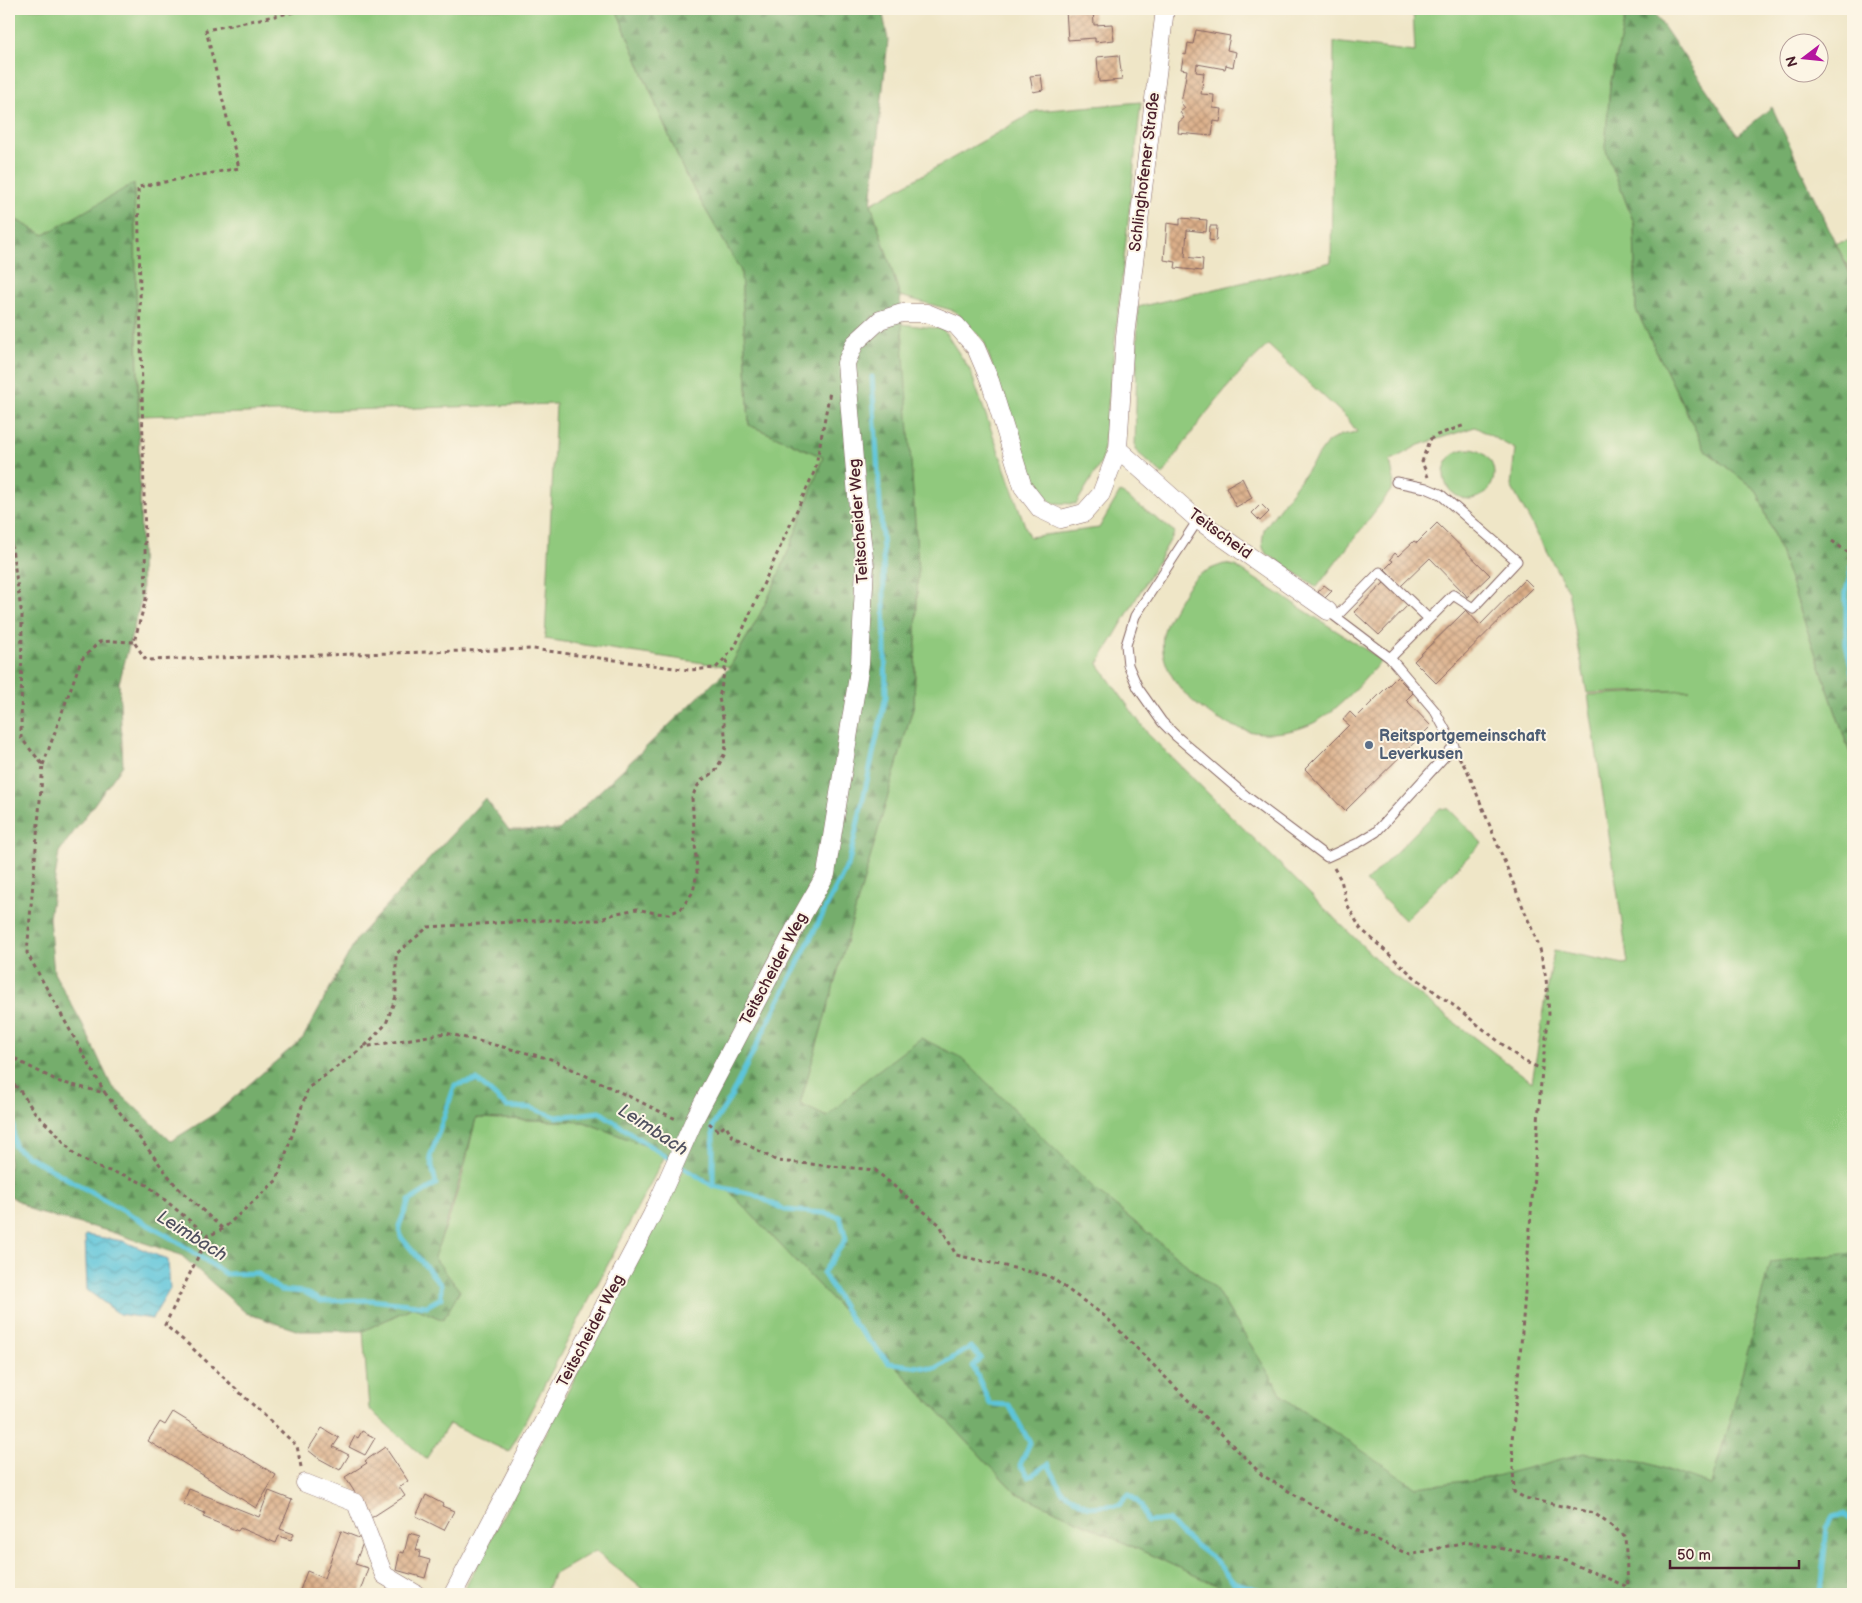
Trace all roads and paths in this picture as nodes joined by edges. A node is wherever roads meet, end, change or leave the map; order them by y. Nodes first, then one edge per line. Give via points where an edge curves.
1 (309, 9) edge
2 (1164, 9) edge
3 (846, 363) junction
4 (1465, 426) dead end
5 (1118, 449) junction
6 (1396, 482) dead end
7 (1440, 494) junction
8 (1198, 520) junction
9 (9, 528) edge
10 (1832, 541) dead end
11 (1853, 556) edge
12 (1332, 614) junction
13 (1429, 619) junction
14 (134, 642) junction
15 (728, 654) junction
16 (1390, 658) junction
17 (1454, 746) junction
18 (43, 765) junction
19 (1327, 857) junction
20 (364, 1047) junction
21 (9, 1054) edge
22 (1542, 1068) junction
23 (9, 1079) edge
24 (105, 1093) junction
25 (713, 1125) dead end
26 (690, 1132) junction
27 (223, 1230) junction
28 (208, 1236) junction
29 (305, 1483) joint
30 (1628, 1588) junction
31 (416, 1594) edge
32 (453, 1594) edge
33 (1630, 1594) edge

1 - 14 path via 206,30 238,168 138,187 146,599
2 - 5 street, Schlinghofener Straße via 1125,336
3 - 5 street, Schlinghofener Straße via 855,343 880,320 902,313 928,313 956,325 976,348 990,381 1023,487 1040,509 1061,518 1084,513 1102,494
3 - 15 path via 832,382 815,470 735,647
3 - 26 street, Teitscheider Weg via 865,566 860,664 826,874
4 - 7 path via 1429,440 1422,462 1427,476
5 - 8 street, Teitscheid
6 - 7 lane
7 - 13 lane via 1516,561 1473,608 1453,595
8 - 12 street, Teitscheid
8 - 19 lane via 1135,616 1126,645 1128,665 1138,688 1176,736 1246,796
9 - 18 path via 22,616 22,738
10 - 11 path
12 - 13 lane via 1380,572
12 - 16 lane
13 - 16 lane
14 - 15 path via 146,660 533,649 689,670 716,668
14 - 18 path via 99,642 80,660
15 - 20 path via 719,698 726,746 715,772 702,780 692,798 697,874 692,892 681,908 669,914 637,909 599,920 428,928 396,954 396,996 386,1024
16 - 17 lane via 1435,711
17 - 19 lane via 1376,832
17 - 22 path via 1476,790 1540,949 1549,1014
18 - 24 path via 27,953
19 - 22 path via 1341,880 1347,904 1360,928 1412,976 1523,1061
20 - 26 path via 446,1033 551,1058
20 - 27 path via 308,1088 278,1180
21 - 24 path via 60,1082
22 - 30 path via 1512,1440 1514,1492 1525,1498 1594,1513 1625,1536
23 - 28 path via 36,1114 75,1155 99,1168 147,1185
24 - 27 path via 177,1187
25 - 30 path via 718,1131 726,1125 732,1136 777,1161 875,1170 940,1225 956,1255 1049,1276 1106,1317 1262,1475 1343,1524 1410,1555 1465,1542 1561,1559
26 - 32 street, Teitscheider Weg via 652,1215
27 - 28 path
28 - 29 path via 165,1325 298,1446
29 - 31 street via 356,1504 384,1575
30 - 33 path

